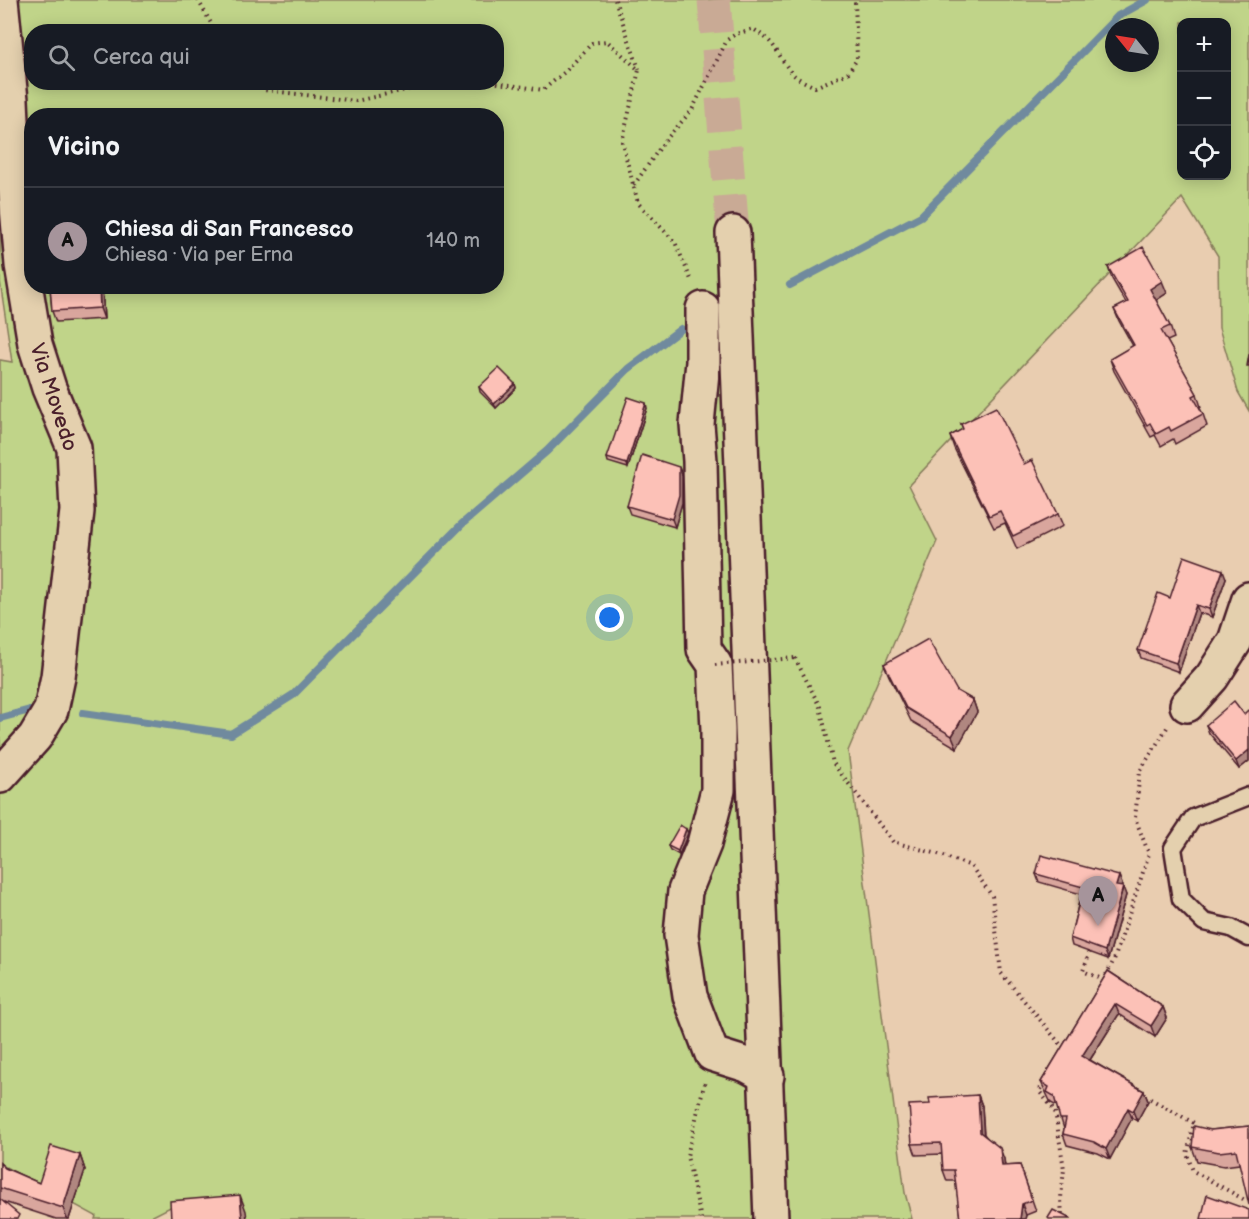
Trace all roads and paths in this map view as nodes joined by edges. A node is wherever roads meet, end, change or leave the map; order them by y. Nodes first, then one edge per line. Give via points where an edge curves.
1 (1, 0) edge
2 (198, 0) edge
3 (615, 0) edge
4 (855, 0) edge
5 (212, 24) edge
6 (639, 70) junction
7 (504, 84) edge
8 (264, 90) edge
9 (405, 90) edge
10 (633, 185) junction
11 (733, 233) tunnel mouth
12 (24, 278) edge
13 (27, 294) edge
14 (703, 309) joint
15 (1249, 599) edge
16 (715, 665) junction
17 (1186, 705) joint
18 (0, 776) edge
19 (1249, 796) edge
20 (1249, 938) edge
21 (1090, 952) edge
22 (1104, 980) junction
23 (1098, 990) edge
24 (1069, 1039) edge
25 (1063, 1049) junction
26 (1070, 1053) edge
27 (712, 1054) junction
28 (1058, 1058) edge
29 (1049, 1074) edge
30 (767, 1076) junction
31 (1139, 1093) edge
32 (1249, 1199) edge
33 (700, 1219) edge
34 (771, 1219) edge
35 (1062, 1219) edge

1 - 12 main road, Via Movedo
2 - 5 path
3 - 6 path
4 - 10 path via 858,59 848,73 815,87 791,72 774,45 761,34 753,29 736,34 727,40 692,110
6 - 7 path via 607,41 592,43 543,90
6 - 10 path via 622,142
8 - 9 path via 356,101
10 - 14 path via 638,203 675,242
11 - 30 main road
13 - 18 main road, Via Movedo via 35,344 74,448 77,512 51,710 36,737
14 - 16 main road via 697,424 704,649
15 - 17 main road via 1235,641 1212,677
16 - 25 path, bridge via 795,657 820,707 833,763 893,842 970,866 992,896 1001,973
16 - 27 main road via 718,790 704,844 685,891 681,935 690,996
17 - 22 path via 1164,730 1140,771 1135,818 1149,854
19 - 20 lane via 1193,818 1173,848 1181,899 1204,922 1231,928
21 - 22 path via 1083,971
22 - 23 path
24 - 25 path
25 - 26 path
25 - 28 path
27 - 30 main road
27 - 33 path via 687,1156
29 - 35 path via 1039,1091 1055,1111 1064,1169
30 - 34 main road
31 - 32 path via 1194,1123 1187,1154 1193,1171

